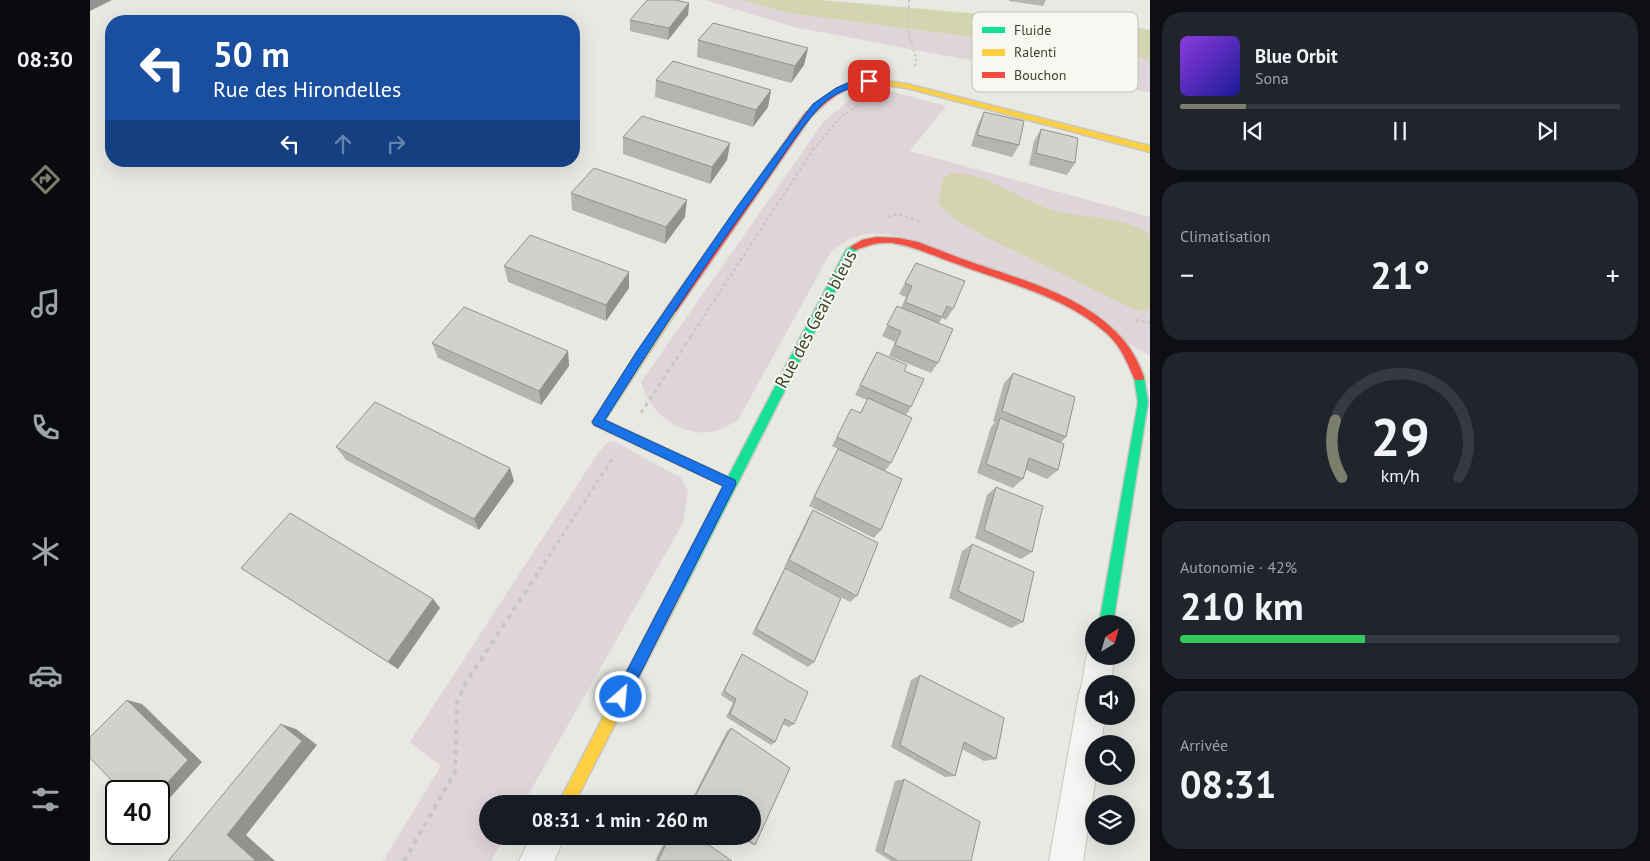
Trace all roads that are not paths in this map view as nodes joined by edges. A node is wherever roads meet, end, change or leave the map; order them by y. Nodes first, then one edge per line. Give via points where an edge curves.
1 (1150, 149) edge
2 (730, 484) junction
3 (1108, 615) edge
4 (1089, 725) edge
5 (571, 795) edge
6 (544, 845) edge
7 (536, 861) edge
8 (1066, 861) edge

1 - 2 street via 883,82 855,82 816,106 740,209 598,422
2 - 3 street, Rue des Geais bleus via 851,250 857,243 877,239 907,243 1004,278 1096,320 1117,337 1135,360 1142,382 1143,402
2 - 5 street, Rue des Geais bleus
4 - 8 street
6 - 7 street

